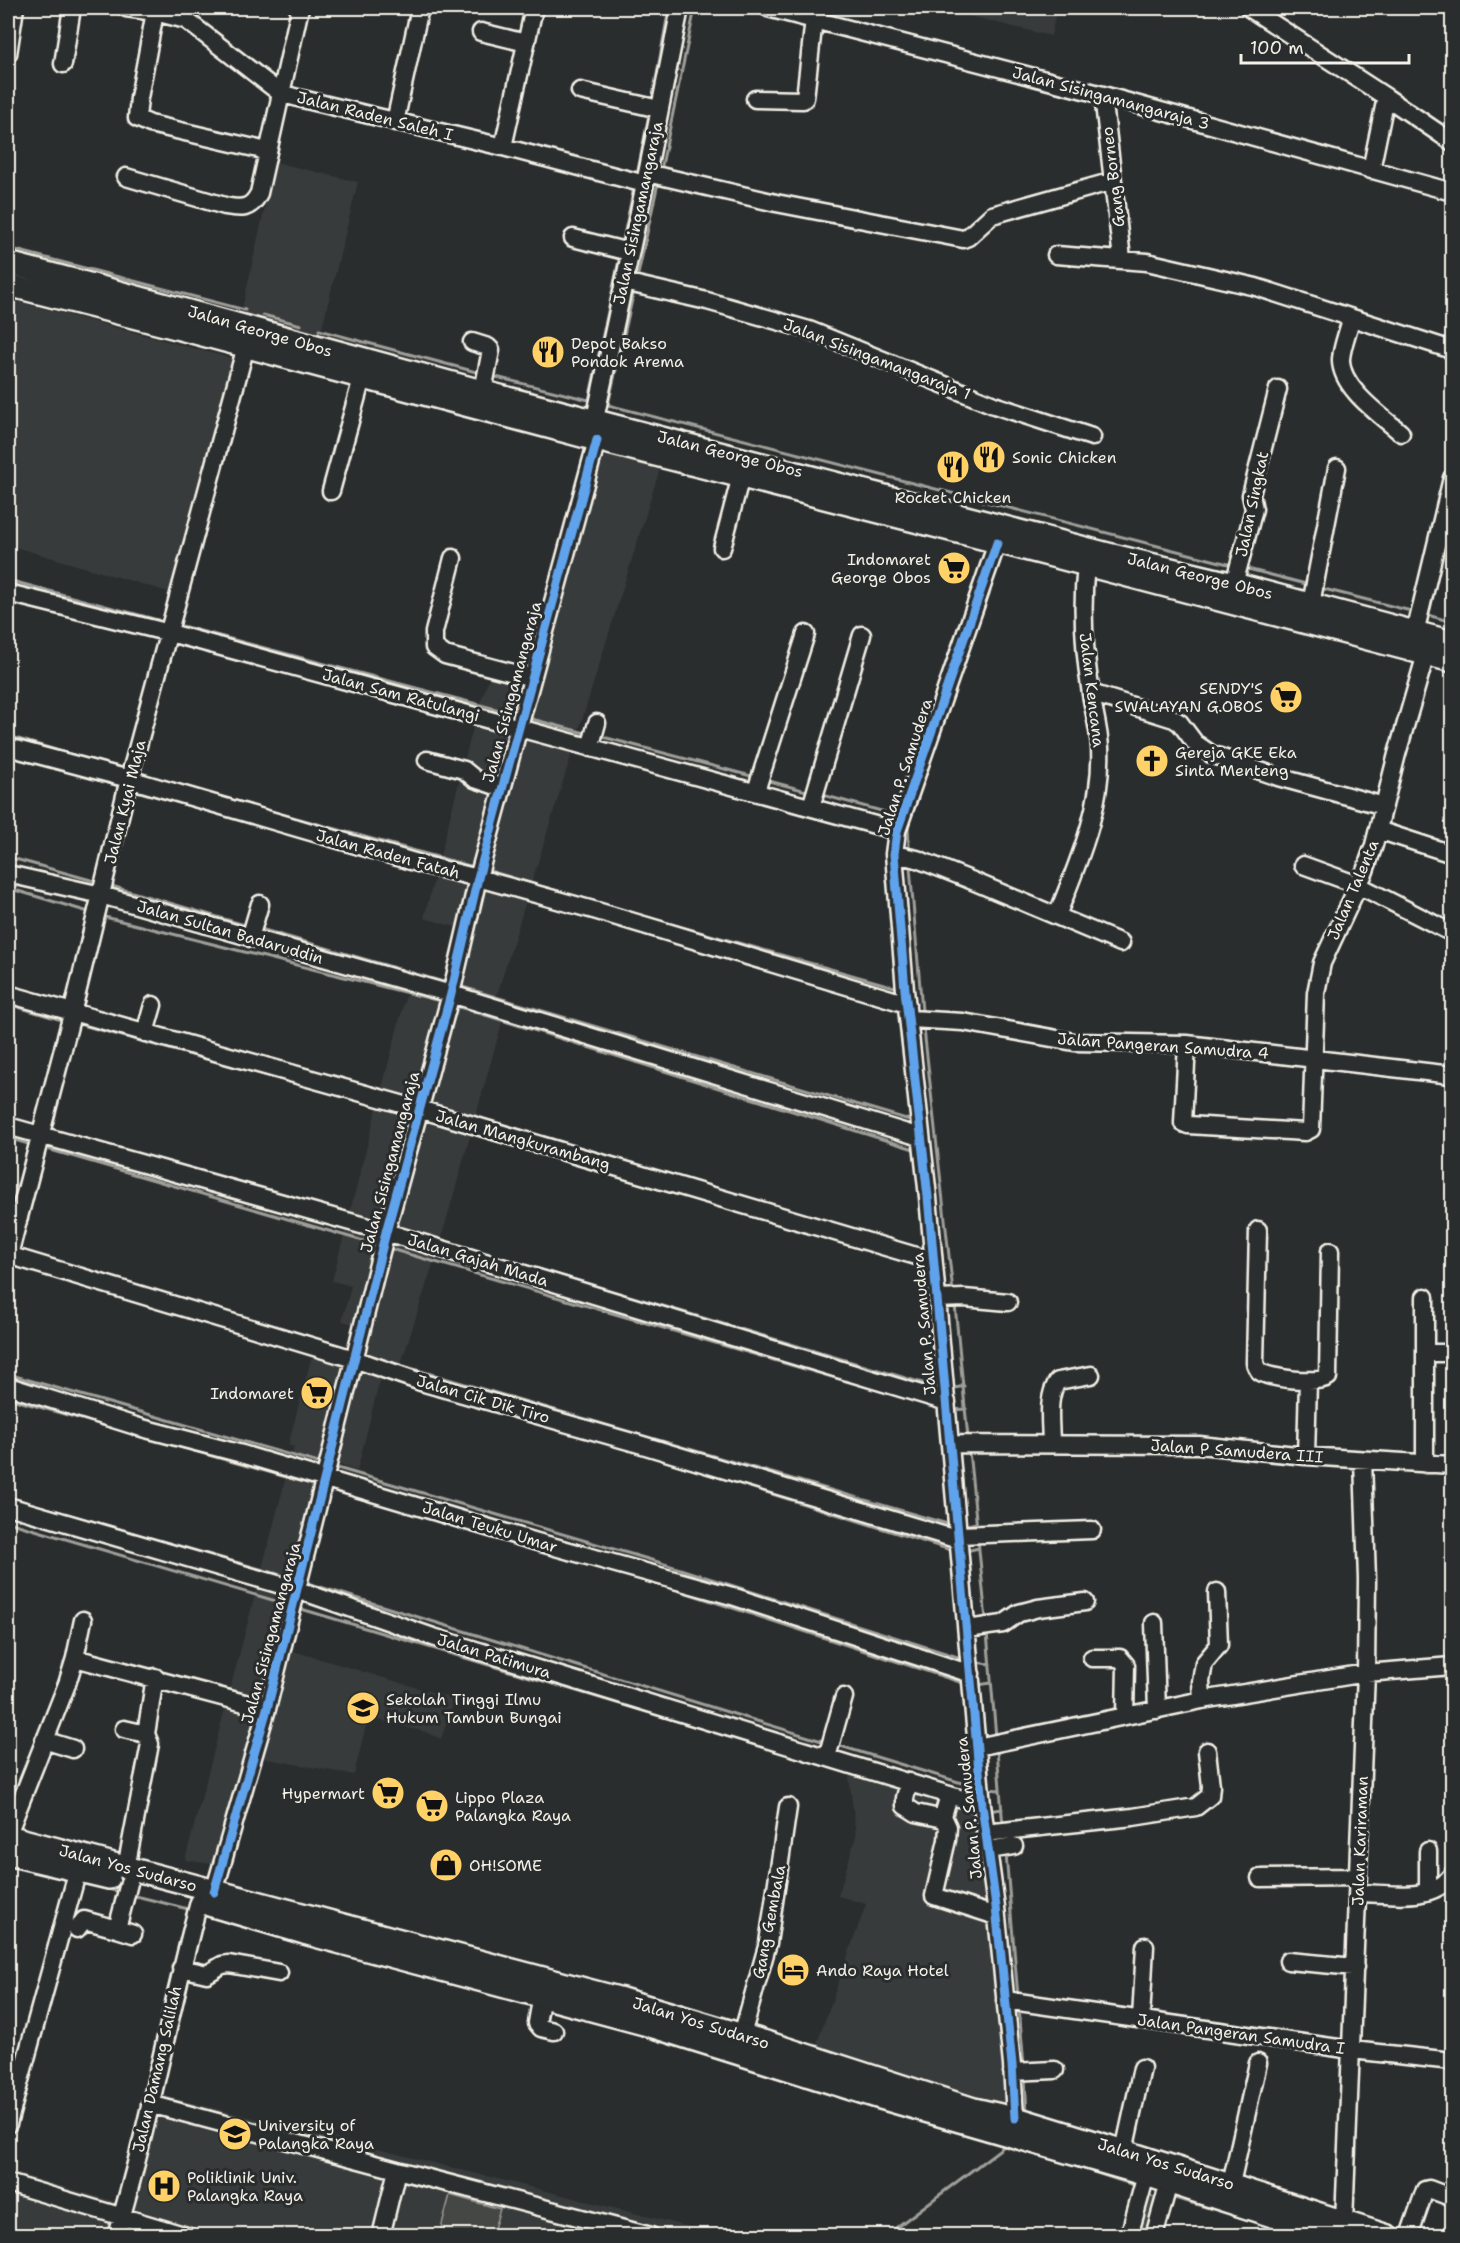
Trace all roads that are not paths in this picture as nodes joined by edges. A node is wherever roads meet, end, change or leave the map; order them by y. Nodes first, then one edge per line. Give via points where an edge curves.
1 (15, 8) edge
2 (72, 8) edge
3 (126, 8) edge
4 (300, 8) edge
5 (420, 8) edge
6 (534, 8) edge
7 (680, 8) edge
8 (775, 8) edge
9 (1249, 8) edge
10 (155, 12) junction
11 (187, 14) edge
12 (814, 19) junction
13 (481, 32) dead end
14 (526, 43) junction
15 (8, 54) edge
16 (63, 64) dead end
17 (579, 91) dead end
18 (280, 93) junction
19 (1103, 95) junction
20 (1386, 97) junction
21 (755, 99) dead end
22 (659, 109) junction
23 (395, 122) junction
24 (1452, 142) edge
25 (503, 147) junction
26 (267, 151) junction
27 (1371, 170) junction
28 (126, 177) dead end
29 (646, 179) junction
30 (1113, 181) junction
31 (1452, 192) edge
32 (573, 238) dead end
33 (630, 252) junction
34 (1056, 255) dead end
35 (1122, 259) junction
36 (8, 263) edge
37 (31, 280) junction
38 (624, 282) junction
39 (8, 285) edge
40 (1351, 319) junction
41 (471, 342) dead end
42 (246, 346) junction
43 (1452, 350) edge
44 (362, 378) junction
45 (1278, 389) dead end
46 (491, 400) junction
47 (595, 419) junction
48 (1401, 433) dead end
49 (1092, 437) dead end
50 (597, 440) junction
51 (1337, 468) dead end
52 (741, 476) junction
53 (1452, 477) edge
54 (824, 488) junction
55 (331, 491) dead end
56 (997, 543) junction
57 (722, 548) dead end
58 (453, 558) dead end
59 (1086, 565) junction
60 (1234, 584) junction
61 (8, 593) edge
62 (1311, 604) junction
63 (170, 633) junction
64 (1414, 633) junction
65 (806, 634) dead end
66 (862, 634) dead end
67 (1452, 642) edge
68 (1426, 654) junction
69 (1452, 661) edge
70 (532, 678) junction
71 (1091, 693) junction
72 (597, 723) dead end
73 (519, 727) junction
74 (8, 747) edge
75 (590, 748) junction
76 (428, 760) dead end
77 (129, 780) junction
78 (502, 788) junction
79 (756, 791) junction
80 (815, 794) junction
81 (1384, 806) junction
82 (1378, 830) junction
83 (897, 831) junction
84 (894, 854) junction
85 (1452, 854) edge
86 (1303, 865) dead end
87 (8, 874) edge
88 (478, 878) junction
89 (1358, 885) junction
90 (100, 896) junction
91 (260, 904) dead end
92 (1058, 916) junction
93 (1452, 933) edge
94 (250, 938) junction
95 (1121, 943) dead end
96 (8, 994) edge
97 (451, 994) junction
98 (153, 1005) dead end
99 (72, 1012) junction
100 (908, 1012) junction
101 (145, 1033) junction
102 (1187, 1044) junction
103 (1314, 1058) junction
104 (1452, 1075) edge
105 (419, 1109) junction
106 (8, 1126) edge
107 (40, 1135) junction
108 (920, 1137) junction
109 (1258, 1230) dead end
110 (386, 1232) junction
111 (1330, 1251) dead end
112 (8, 1256) edge
113 (933, 1261) junction
114 (1425, 1297) dead end
115 (937, 1299) junction
116 (1008, 1302) dead end
117 (1425, 1353) junction
118 (1452, 1353) edge
119 (354, 1359) junction
120 (1091, 1375) dead end
121 (1308, 1381) junction
122 (8, 1386) edge
123 (947, 1402) junction
124 (950, 1444) junction
125 (1051, 1444) junction
126 (1306, 1456) junction
127 (1363, 1460) junction
128 (1425, 1464) junction
129 (1452, 1465) edge
130 (326, 1479) junction
131 (8, 1506) edge
132 (1092, 1530) dead end
133 (959, 1537) junction
134 (298, 1590) junction
135 (1216, 1592) dead end
136 (1085, 1602) dead end
137 (83, 1620) dead end
138 (1154, 1623) dead end
139 (967, 1629) junction
140 (75, 1658) junction
141 (1092, 1658) dead end
142 (1452, 1666) edge
143 (1366, 1673) junction
144 (971, 1674) junction
145 (155, 1677) junction
146 (844, 1697) dead end
147 (1202, 1700) junction
148 (267, 1709) junction
149 (1157, 1710) junction
150 (1125, 1716) junction
151 (124, 1729) dead end
152 (146, 1734) junction
153 (44, 1740) junction
154 (990, 1744) junction
155 (73, 1749) dead end
156 (1207, 1751) dead end
157 (827, 1757) junction
158 (909, 1782) junction
159 (949, 1795) junction
160 (982, 1805) junction
161 (788, 1807) dead end
162 (944, 1819) junction
163 (8, 1835) edge
164 (1000, 1840) junction
165 (1428, 1851) dead end
166 (8, 1854) edge
167 (78, 1870) junction
168 (128, 1875) junction
169 (1451, 1876) edge
170 (1260, 1878) dead end
171 (1358, 1885) junction
172 (1428, 1891) junction
173 (202, 1904) junction
174 (996, 1917) junction
175 (77, 1929) dead end
176 (1145, 1946) dead end
177 (1287, 1961) dead end
178 (1355, 1967) junction
179 (181, 1968) junction
180 (279, 1972) dead end
181 (542, 1995) junction
182 (596, 2002) junction
183 (1018, 2002) junction
184 (1141, 2019) junction
185 (554, 2031) dead end
186 (742, 2035) junction
187 (1353, 2050) junction
188 (767, 2052) junction
189 (1452, 2061) edge
190 (1258, 2063) dead end
191 (1142, 2068) dead end
192 (1055, 2070) dead end
193 (1024, 2071) junction
194 (150, 2104) junction
195 (8, 2124) edge
196 (1027, 2129) junction
197 (1124, 2151) junction
198 (397, 2170) junction
199 (1146, 2175) junction
200 (8, 2183) edge
201 (1169, 2183) junction
202 (1231, 2184) junction
203 (1450, 2197) dead end
204 (122, 2216) junction
205 (1339, 2228) edge
206 (116, 2235) edge
207 (187, 2235) edge
208 (381, 2235) edge
209 (651, 2235) edge
210 (1129, 2235) edge
211 (1154, 2235) edge
212 (1388, 2235) edge
213 (1409, 2235) edge

1 - 15 street
2 - 16 street
3 - 10 street, Jalan Raden Saleh I
4 - 18 street
5 - 23 street
6 - 14 street
7 - 22 street, Jalan Sisingamangaraja
8 - 12 street, Jalan Sisingamangaraja 3
9 - 20 street
10 - 11 street, Jalan Raden Saleh I
10 - 26 street via 137,118
11 - 18 street, Jalan Raden Saleh I
12 - 19 street, Jalan Sisingamangaraja 3
12 - 21 street via 805,98
13 - 14 street
14 - 25 street
17 - 22 street
18 - 23 street, Jalan Raden Saleh I
18 - 26 street
19 - 27 street, Jalan Sisingamangaraja 3
19 - 30 street, Gang Borneo
20 - 24 street
20 - 27 street
22 - 29 street, Jalan Sisingamangaraja
23 - 25 street, Jalan Raden Saleh I
25 - 29 street, Jalan Raden Saleh I
26 - 28 street via 259,193 249,207 225,206
27 - 31 street, Jalan Sisingamangaraja 3
29 - 30 street via 961,238 968,237 992,215
29 - 33 street, Jalan Sisingamangaraja
30 - 35 street, Gang Borneo
32 - 33 street
33 - 38 street, Jalan Sisingamangaraja
34 - 35 street
35 - 40 street via 1256,287
36 - 37 main road, Jalan George Obos
37 - 39 main road, Jalan George Obos
37 - 42 main road, Jalan George Obos
37 - 46 main road, Jalan George Obos via 104,288
38 - 47 street, Jalan Sisingamangaraja
38 - 49 street, Jalan Sisingamangaraja 1 via 809,330 994,405
40 - 43 street
40 - 48 street via 1341,360 1345,378
41 - 46 street via 491,350
42 - 44 main road, Jalan George Obos
42 - 63 street, Jalan Kyai Maja
44 - 46 main road, Jalan George Obos
44 - 55 street
45 - 60 street, Jalan Singkat via 1251,495 1254,510
46 - 47 main road, Jalan George Obos
46 - 50 main road, Jalan George Obos
47 - 54 main road, Jalan George Obos
50 - 52 main road, Jalan George Obos
50 - 70 street, Jalan Sisingamangaraja
51 - 62 street
52 - 54 main road, Jalan George Obos
52 - 57 street
53 - 64 street
54 - 56 main road, Jalan George Obos
54 - 60 main road, Jalan George Obos
56 - 59 main road, Jalan George Obos
56 - 83 street, Jalan P. Samudera
58 - 70 street via 434,632 434,647 446,655
59 - 68 main road, Jalan George Obos
59 - 71 street, Jalan Kencana via 1083,598
60 - 62 main road, Jalan George Obos
61 - 63 street, Jalan Sam Ratulangi
62 - 64 main road, Jalan George Obos
63 - 73 street, Jalan Sam Ratulangi
63 - 77 street, Jalan Kyai Maja
64 - 67 main road, Jalan George Obos
65 - 79 street
66 - 80 street
68 - 69 main road, Jalan George Obos
68 - 81 street, Jalan Talenta
70 - 73 street, Jalan Sisingamangaraja
71 - 81 street via 1174,718 1195,743 1211,754
71 - 92 street, Jalan Kencana via 1099,732 1097,796
72 - 75 street
73 - 75 street, Jalan Sam Ratulangi
73 - 78 street, Jalan Sisingamangaraja
74 - 77 street, Jalan Raden Fatah
75 - 79 street, Jalan Sam Ratulangi
76 - 78 street via 464,770 475,779
77 - 88 street, Jalan Raden Fatah
77 - 90 street, Jalan Kyai Maja
78 - 88 street, Jalan Sisingamangaraja
79 - 80 street, Jalan Sam Ratulangi
80 - 83 street, Jalan Sam Ratulangi
81 - 82 street, Jalan Talenta
82 - 85 street
82 - 89 street, Jalan Talenta
83 - 84 street, Jalan P. Samudera
84 - 92 street
84 - 100 street, Jalan P. Samudera
86 - 89 street
87 - 90 street, Jalan Sultan Badaruddin
88 - 97 street, Jalan Sisingamangaraja
88 - 100 street, Jalan Raden Fatah via 597,911
89 - 93 street
89 - 103 street, Jalan Talenta via 1320,969
90 - 94 street, Jalan Sultan Badaruddin
90 - 99 street, Jalan Kyai Maja
91 - 94 street
92 - 95 street
94 - 97 street, Jalan Sultan Badaruddin
96 - 99 street, Jalan Mangkurambang
97 - 105 street, Jalan Sisingamangaraja
97 - 108 street, Jalan Sultan Badaruddin
98 - 101 street
99 - 101 street, Jalan Mangkurambang
99 - 107 street, Jalan Kyai Maja
100 - 102 street, Jalan Pangeran Samudra 4 via 1074,1042
100 - 108 street, Jalan P. Samudera
101 - 105 street, Jalan Mangkurambang
102 - 103 street, Jalan Pangeran Samudra 4
102 - 103 street, Jalan Talenta via 1182,1118 1188,1125 1305,1132 1311,1129
103 - 104 street, Jalan Pangeran Samudra 4
105 - 110 street, Jalan Sisingamangaraja
105 - 113 street, Jalan Mangkurambang
106 - 107 street, Jalan Gajah Mada
107 - 110 street, Jalan Gajah Mada
107 - 112 street, Jalan Kyai Maja
108 - 113 street, Jalan P. Samudera
109 - 121 street via 1254,1363 1268,1375
110 - 119 street, Jalan Sisingamangaraja
110 - 123 street, Jalan Gajah Mada
111 - 121 street via 1328,1377 1324,1381
112 - 119 street, Jalan Cik Dik Tiro
113 - 115 street, Jalan P. Samudera
114 - 117 street
115 - 116 street
115 - 123 street, Jalan P. Samudera
117 - 118 street
117 - 128 street
119 - 130 street, Jalan Sisingamangaraja
119 - 133 street, Jalan Cik Dik Tiro via 424,1383
120 - 125 street via 1058,1381 1053,1386
121 - 126 street
122 - 130 street, Jalan Teuku Umar
123 - 124 street, Jalan P. Samudera
124 - 125 street, Jalan P Samudera III
124 - 133 street, Jalan P. Samudera
125 - 126 street, Jalan P Samudera III via 1199,1445
126 - 127 street, Jalan P Samudera III
127 - 128 street, Jalan P Samudera III
127 - 143 street, Jalan Kariraman
128 - 129 street, Jalan P Samudera III
130 - 134 street, Jalan Sisingamangaraja
130 - 144 street, Jalan Teuku Umar via 732,1596
131 - 134 street, Jalan Patimura
132 - 133 street, Jalan Cik Dik Tiro
133 - 139 street, Jalan P. Samudera
134 - 148 street, Jalan Sisingamangaraja
134 - 157 street, Jalan Patimura via 433,1637
135 - 147 street via 1219,1645 1204,1664
136 - 139 street via 1019,1613 1003,1624
137 - 140 street
138 - 149 street
139 - 144 street, Jalan P. Samudera
140 - 145 street
140 - 153 street
141 - 150 street via 1120,1658 1126,1665
142 - 143 street
143 - 147 street
143 - 171 street, Jalan Kariraman
144 - 154 street, Jalan P. Samudera
145 - 148 street
145 - 152 street
146 - 157 street
147 - 149 street
148 - 173 street, Jalan Sisingamangaraja
149 - 150 street
150 - 154 street
151 - 152 street
152 - 168 street via 150,1744
153 - 155 street
153 - 163 street
154 - 160 street, Jalan P. Samudera
156 - 164 street via 1210,1796 1196,1807
157 - 158 street, Jalan Patimura
158 - 159 street, Jalan Patimura
158 - 162 street via 905,1806
159 - 160 street, Jalan Patimura
159 - 162 street
160 - 164 street, Jalan P. Samudera
161 - 186 street, Gang Gembala via 768,1943
162 - 174 street via 949,1832 934,1896
163 - 168 main road, Jalan Yos Sudarso
164 - 174 street, Jalan P. Samudera
165 - 172 street
166 - 167 main road, Jalan Yos Sudarso
167 - 168 main road, Jalan Yos Sudarso
167 - 195 street
168 - 173 main road, Jalan Yos Sudarso
168 - 175 street via 125,1931 84,1920
169 - 172 street via 1446,1883
170 - 171 street
171 - 172 street via 1409,1894
171 - 178 street, Jalan Kariraman
173 - 179 street, Jalan Damang Salilah
173 - 181 main road, Jalan Yos Sudarso
173 - 182 main road, Jalan Yos Sudarso
174 - 183 street, Jalan P. Samudera
176 - 184 street
177 - 178 street
178 - 187 street, Jalan Kariraman
179 - 180 street via 207,1974 229,1964
179 - 194 street, Jalan Damang Salilah
181 - 182 main road, Jalan Yos Sudarso
181 - 185 street via 537,2023
182 - 186 main road, Jalan Yos Sudarso
182 - 188 main road, Jalan Yos Sudarso
183 - 184 street, Jalan Pangeran Samudra I
183 - 193 street, Jalan P. Samudera
184 - 187 street, Jalan Pangeran Samudra I
186 - 188 main road, Jalan Yos Sudarso
187 - 189 street, Jalan Pangeran Samudra I
187 - 205 street, Jalan Kariraman
188 - 196 main road, Jalan Yos Sudarso via 974,2109
190 - 202 street
191 - 197 street
192 - 193 street
193 - 196 street, Jalan P. Samudera
194 - 198 street
194 - 204 street, Jalan Damang Salilah
196 - 197 main road, Jalan Yos Sudarso
196 - 199 main road, Jalan Yos Sudarso
197 - 202 main road, Jalan Yos Sudarso
198 - 208 street
198 - 209 street
199 - 201 main road, Jalan Yos Sudarso
199 - 210 street
200 - 204 street
201 - 205 main road, Jalan Yos Sudarso
201 - 211 street
202 - 205 main road, Jalan Yos Sudarso
203 - 213 street via 1425,2190
204 - 206 street, Jalan Damang Salilah
204 - 207 street
205 - 212 main road, Jalan Yos Sudarso

